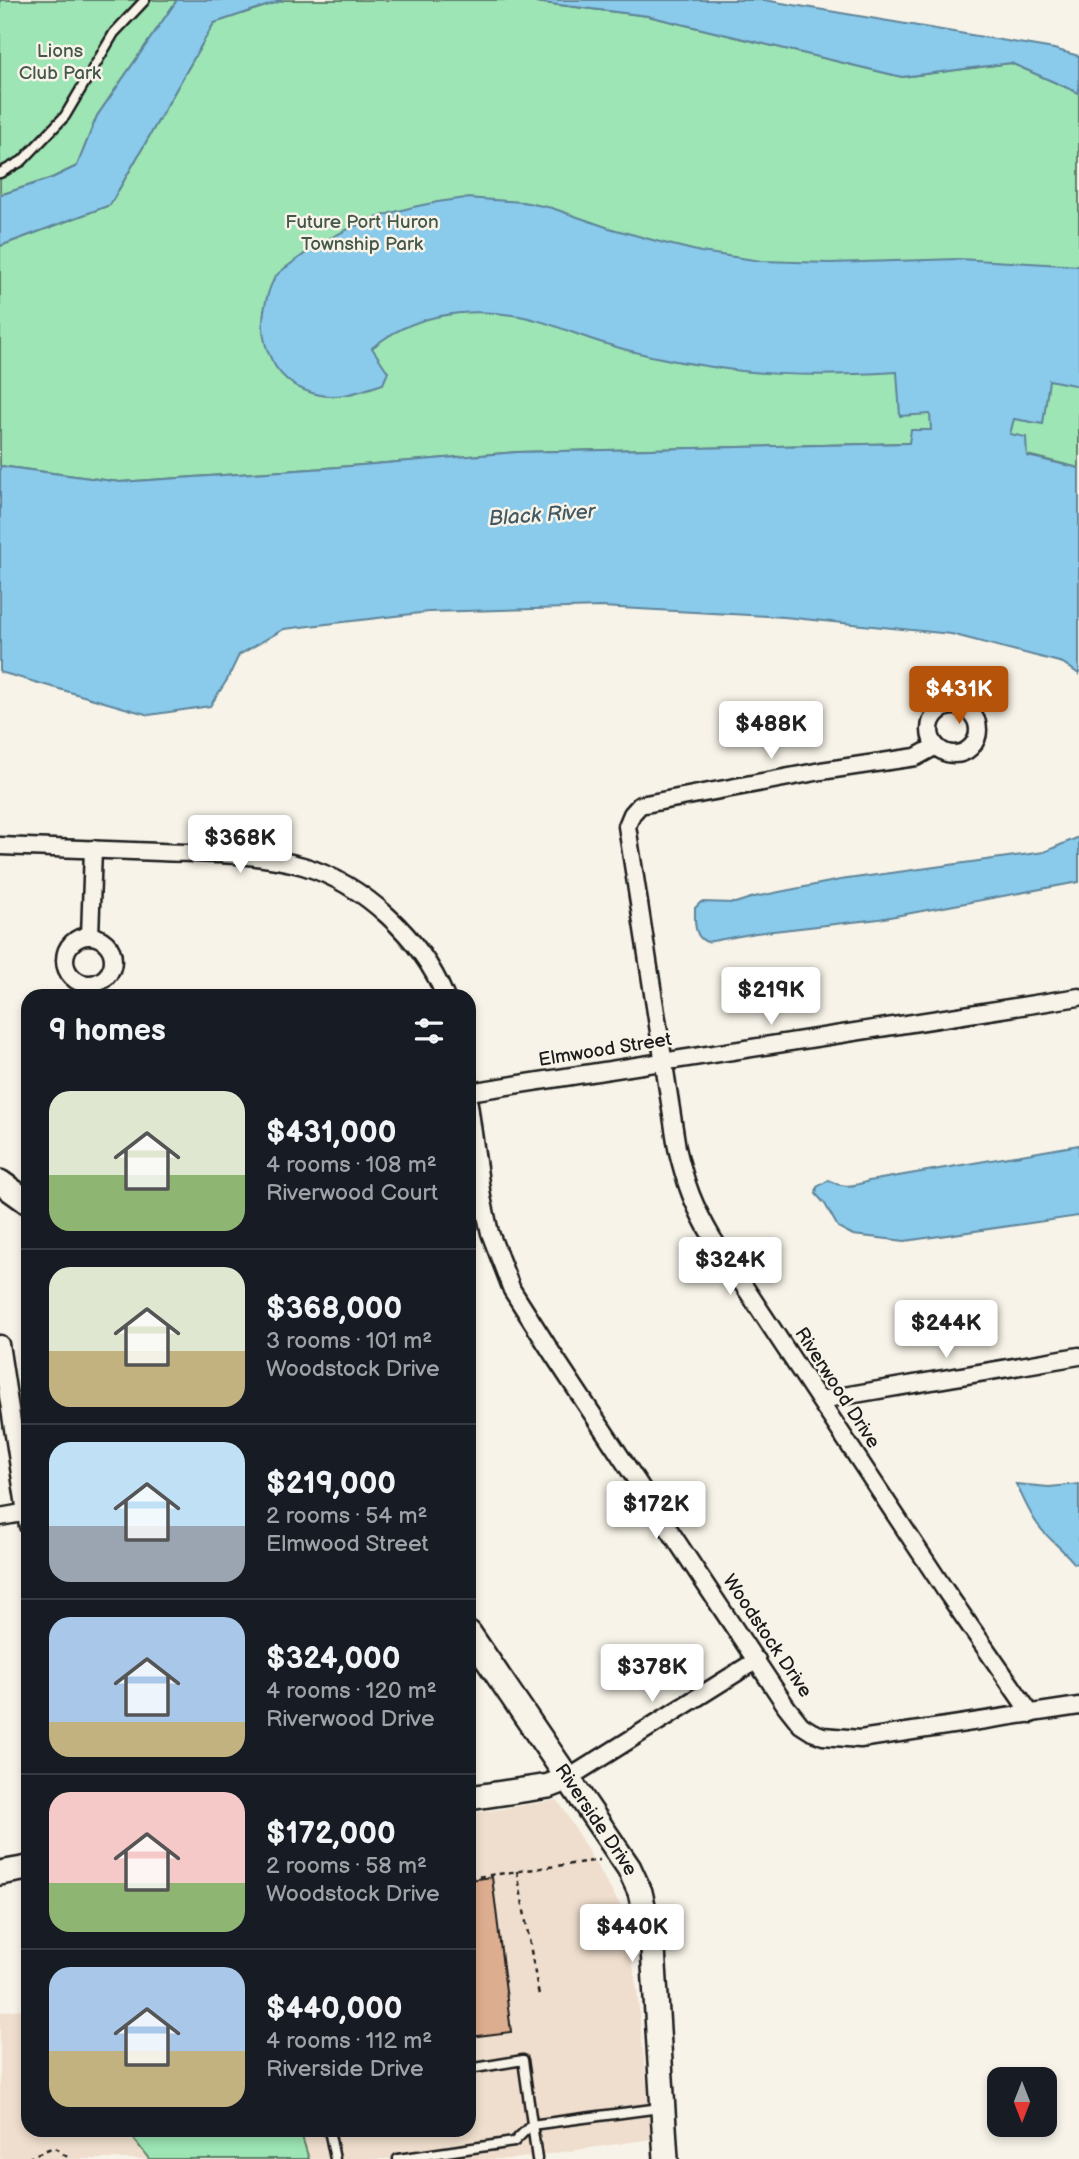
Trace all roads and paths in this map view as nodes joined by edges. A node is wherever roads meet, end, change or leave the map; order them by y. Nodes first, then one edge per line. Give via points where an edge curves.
1 (145, 0) edge
2 (0, 173) edge
3 (936, 746) dead end
4 (0, 846) edge
5 (93, 849) junction
6 (90, 936) dead end
7 (441, 989) edge
8 (1079, 997) edge
9 (664, 1062) junction
10 (476, 1091) edge
11 (476, 1160) edge
12 (0, 1182) edge
13 (21, 1197) edge
14 (0, 1344) edge
15 (1079, 1356) edge
16 (820, 1399) junction
17 (21, 1479) edge
18 (0, 1517) edge
19 (21, 1517) edge
20 (476, 1643) edge
21 (757, 1660) junction
22 (1079, 1706) edge
23 (1031, 1714) junction
24 (567, 1779) junction
25 (476, 1797) edge
26 (600, 1860) dead end
27 (21, 1869) edge
28 (517, 1871) junction
29 (0, 1872) edge
30 (476, 1877) edge
31 (539, 1996) dead end
32 (476, 2068) edge
33 (663, 2108) junction
34 (531, 2124) junction
35 (330, 2137) edge
36 (67, 2158) edge
37 (28, 2159) edge
38 (335, 2159) edge
39 (398, 2159) edge
40 (537, 2159) edge
41 (666, 2159) edge

1 - 2 lane via 114,33 65,116 22,161
3 - 9 street, Riverwood Drive via 916,757 664,799 640,805 632,814 627,826
4 - 5 street
5 - 6 street
5 - 7 street via 268,859 327,875 397,925 428,963
8 - 9 street, Elmwood Street
9 - 10 street, Elmwood Street
9 - 16 street, Riverwood Drive via 677,1147 694,1207
11 - 21 street, Woodstock Drive via 490,1233 512,1290
12 - 13 street
14 - 17 street
15 - 16 street
16 - 23 street, Riverwood Drive via 944,1591
18 - 19 street
20 - 24 street, Riverside Drive
21 - 23 street, Woodstock Drive via 801,1725 823,1735 860,1738
21 - 24 street
22 - 23 street, Woodstock Drive
24 - 25 street
24 - 33 street, Riverside Drive via 629,1868 640,1892 653,1950
26 - 28 path
27 - 29 street
28 - 30 path
28 - 31 path
32 - 34 lane via 523,2060
33 - 34 lane
33 - 41 street, Riverside Drive
34 - 39 lane via 513,2142
34 - 40 lane
35 - 38 lane
36 - 37 path via 54,2147

